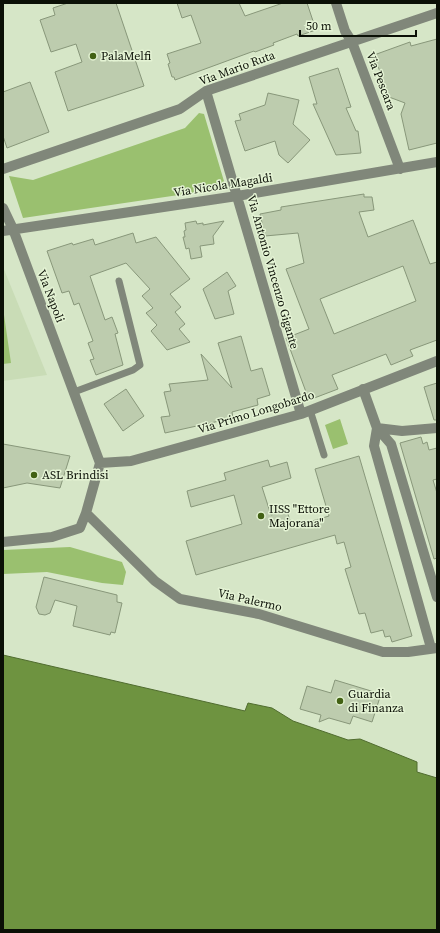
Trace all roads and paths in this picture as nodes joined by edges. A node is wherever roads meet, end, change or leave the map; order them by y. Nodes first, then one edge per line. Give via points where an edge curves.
1 (336, 3) edge
2 (437, 13) edge
3 (352, 42) junction
4 (206, 91) junction
5 (437, 162) edge
6 (3, 169) edge
7 (400, 169) junction
8 (237, 196) junction
9 (3, 208) edge
10 (8, 230) edge
11 (119, 281) dead end
12 (437, 361) edge
13 (363, 389) junction
14 (74, 392) junction
15 (305, 412) junction
16 (377, 428) junction
17 (437, 428) edge
18 (324, 455) dead end
19 (100, 463) junction
20 (86, 513) junction
21 (3, 542) edge
22 (437, 598) edge
23 (434, 648) edge

1 - 3 street, Via Pescara via 345,31
2 - 3 street, Via Mario Ruta
3 - 4 street, Via Mario Ruta
3 - 7 street, Via Pescara
4 - 6 street, Via Mario Ruta via 180,109
4 - 8 street, Via Antonio Vincenzo Gigante
5 - 7 street, Via Nicola Magaldi
7 - 8 street, Via Nicola Magaldi
8 - 10 street, Via Nicola Magaldi
8 - 15 street, Via Antonio Vincenzo Gigante
9 - 10 street, Via Napoli
10 - 14 street, Via Napoli
11 - 14 lane via 140,365
12 - 13 street, Via Primo Longobardo
13 - 15 street, Via Primo Longobardo
13 - 16 street
14 - 19 street, Via Napoli
15 - 18 lane
15 - 19 street, Via Primo Longobardo via 131,461
16 - 17 street via 402,431
16 - 22 street via 391,444
16 - 23 street via 374,446
19 - 20 street
20 - 21 street via 80,528 52,537
20 - 23 street, Via Palermo via 155,581 180,599 259,614 383,652

